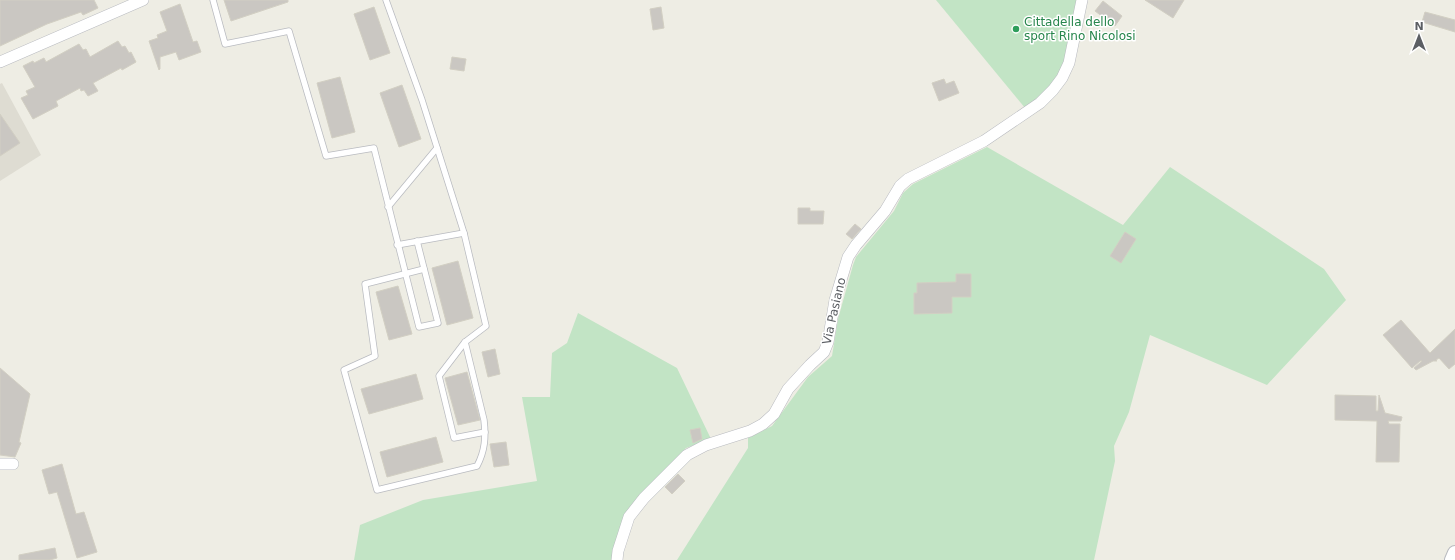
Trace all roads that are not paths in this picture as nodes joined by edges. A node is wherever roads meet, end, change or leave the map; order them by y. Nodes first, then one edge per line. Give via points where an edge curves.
1 (143, 0) edge
2 (213, 0) edge
3 (386, 0) edge
4 (1082, 0) edge
5 (0, 62) edge
6 (437, 148) junction
7 (388, 206) junction
8 (464, 233) junction
9 (417, 241) junction
10 (397, 245) junction
11 (424, 269) junction
12 (405, 273) junction
13 (465, 342) junction
14 (485, 432) junction
15 (0, 464) edge
16 (13, 464) dead end
17 (1455, 553) edge
18 (617, 560) edge
19 (1452, 560) edge

1 - 5 street
2 - 7 lane via 225,44 289,31 326,156 374,148
3 - 6 lane
4 - 18 street, Via Pasiano via 1069,63 1053,90 1040,103 984,141 908,179 900,186 885,211 848,257 834,300 828,342 824,352 788,389 774,414 763,424 750,431 706,445 687,455 649,492 629,517
6 - 7 lane
6 - 8 lane
7 - 10 lane
8 - 9 lane
8 - 13 lane via 486,326
9 - 10 lane
9 - 11 lane
10 - 12 lane
11 - 12 lane
11 - 12 lane via 438,323 419,327
12 - 14 lane via 365,284 375,356 344,370 377,490 477,466 483,455
13 - 14 lane
13 - 14 lane via 439,376 454,438
15 - 16 street
17 - 19 street

